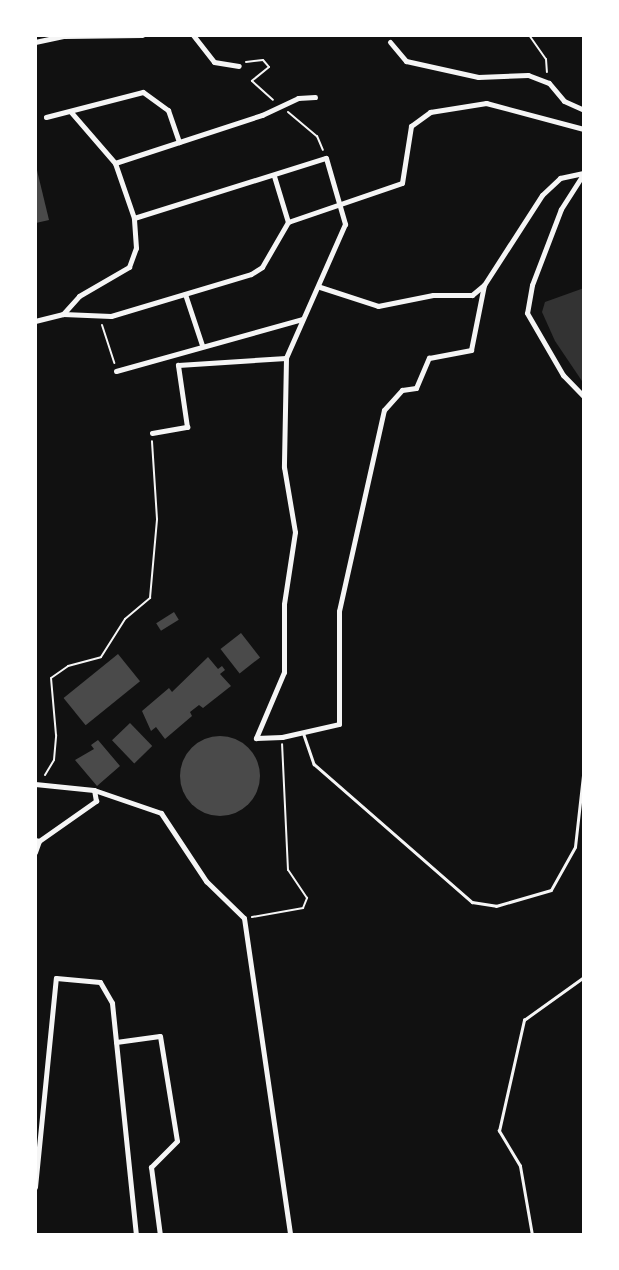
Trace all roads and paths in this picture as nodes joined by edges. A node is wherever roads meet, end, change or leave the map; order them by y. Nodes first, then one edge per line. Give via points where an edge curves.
1 (142, 35) edge
2 (193, 35) edge
3 (529, 35) edge
4 (35, 42) edge
5 (390, 42) dead end
6 (239, 66) joint
7 (549, 83) junction
8 (315, 97) dead end
9 (279, 106) junction
10 (584, 110) edge
11 (71, 112) junction
12 (46, 117) dead end
13 (584, 129) edge
14 (179, 142) junction
15 (326, 158) junction
16 (115, 163) junction
17 (584, 173) edge
18 (274, 176) junction
19 (134, 218) junction
20 (288, 222) junction
21 (484, 285) junction
22 (320, 287) junction
23 (185, 294) junction
24 (63, 314) junction
25 (99, 316) junction
26 (302, 319) junction
27 (35, 321) edge
28 (202, 345) junction
29 (285, 358) junction
30 (116, 371) joint
31 (584, 397) edge
32 (152, 433) joint
33 (303, 732) junction
34 (282, 737) junction
35 (584, 767) edge
36 (38, 783) edge
37 (94, 790) junction
38 (37, 841) edge
39 (35, 852) edge
40 (244, 918) junction
41 (584, 977) edge
42 (116, 1042) junction
43 (35, 1186) edge
44 (136, 1235) edge
45 (160, 1235) edge
46 (290, 1235) edge
47 (532, 1235) edge

1 - 4 street via 64,36
2 - 6 street via 214,62
3 - 7 path via 546,60
5 - 7 street via 406,61 478,77 528,75
6 - 9 path via 262,60 269,66 253,81
7 - 10 street via 564,101
8 - 9 street
9 - 14 street
9 - 15 path via 317,136
11 - 12 street
11 - 14 street via 142,92 168,110
11 - 16 street
13 - 20 street via 486,103 430,112 411,126 402,183
14 - 16 street
15 - 18 street
15 - 22 street via 345,224
16 - 19 street
17 - 21 street via 560,178 542,195
17 - 31 street via 561,209 527,313 563,375
18 - 19 street
18 - 20 street
19 - 24 street via 136,248 129,267 79,296
20 - 23 street via 262,267
21 - 22 street via 472,295 432,295 378,306
21 - 33 street via 471,350 429,358 416,388 402,390 384,410 339,611 339,724
22 - 26 street
23 - 25 street
23 - 28 street
24 - 25 street
24 - 27 street
25 - 30 path
26 - 28 street
26 - 29 street
28 - 30 street
29 - 32 street via 178,365 187,427
29 - 34 street via 284,467 295,532 284,604 284,672 256,738
32 - 36 path via 157,519 150,598 125,619 101,657 68,666 51,678 57,735 54,760
33 - 34 street
33 - 35 lane via 314,764 472,902 496,906 551,890 575,847
34 - 40 path via 288,870 307,898 303,908
36 - 37 street
37 - 38 street via 96,801
37 - 40 street via 161,813 206,881
38 - 39 street
40 - 46 street
41 - 47 lane via 524,1020 499,1131 520,1166
42 - 43 street via 112,1003 100,982 56,978
42 - 44 street
42 - 45 street via 160,1036 177,1141 151,1167

